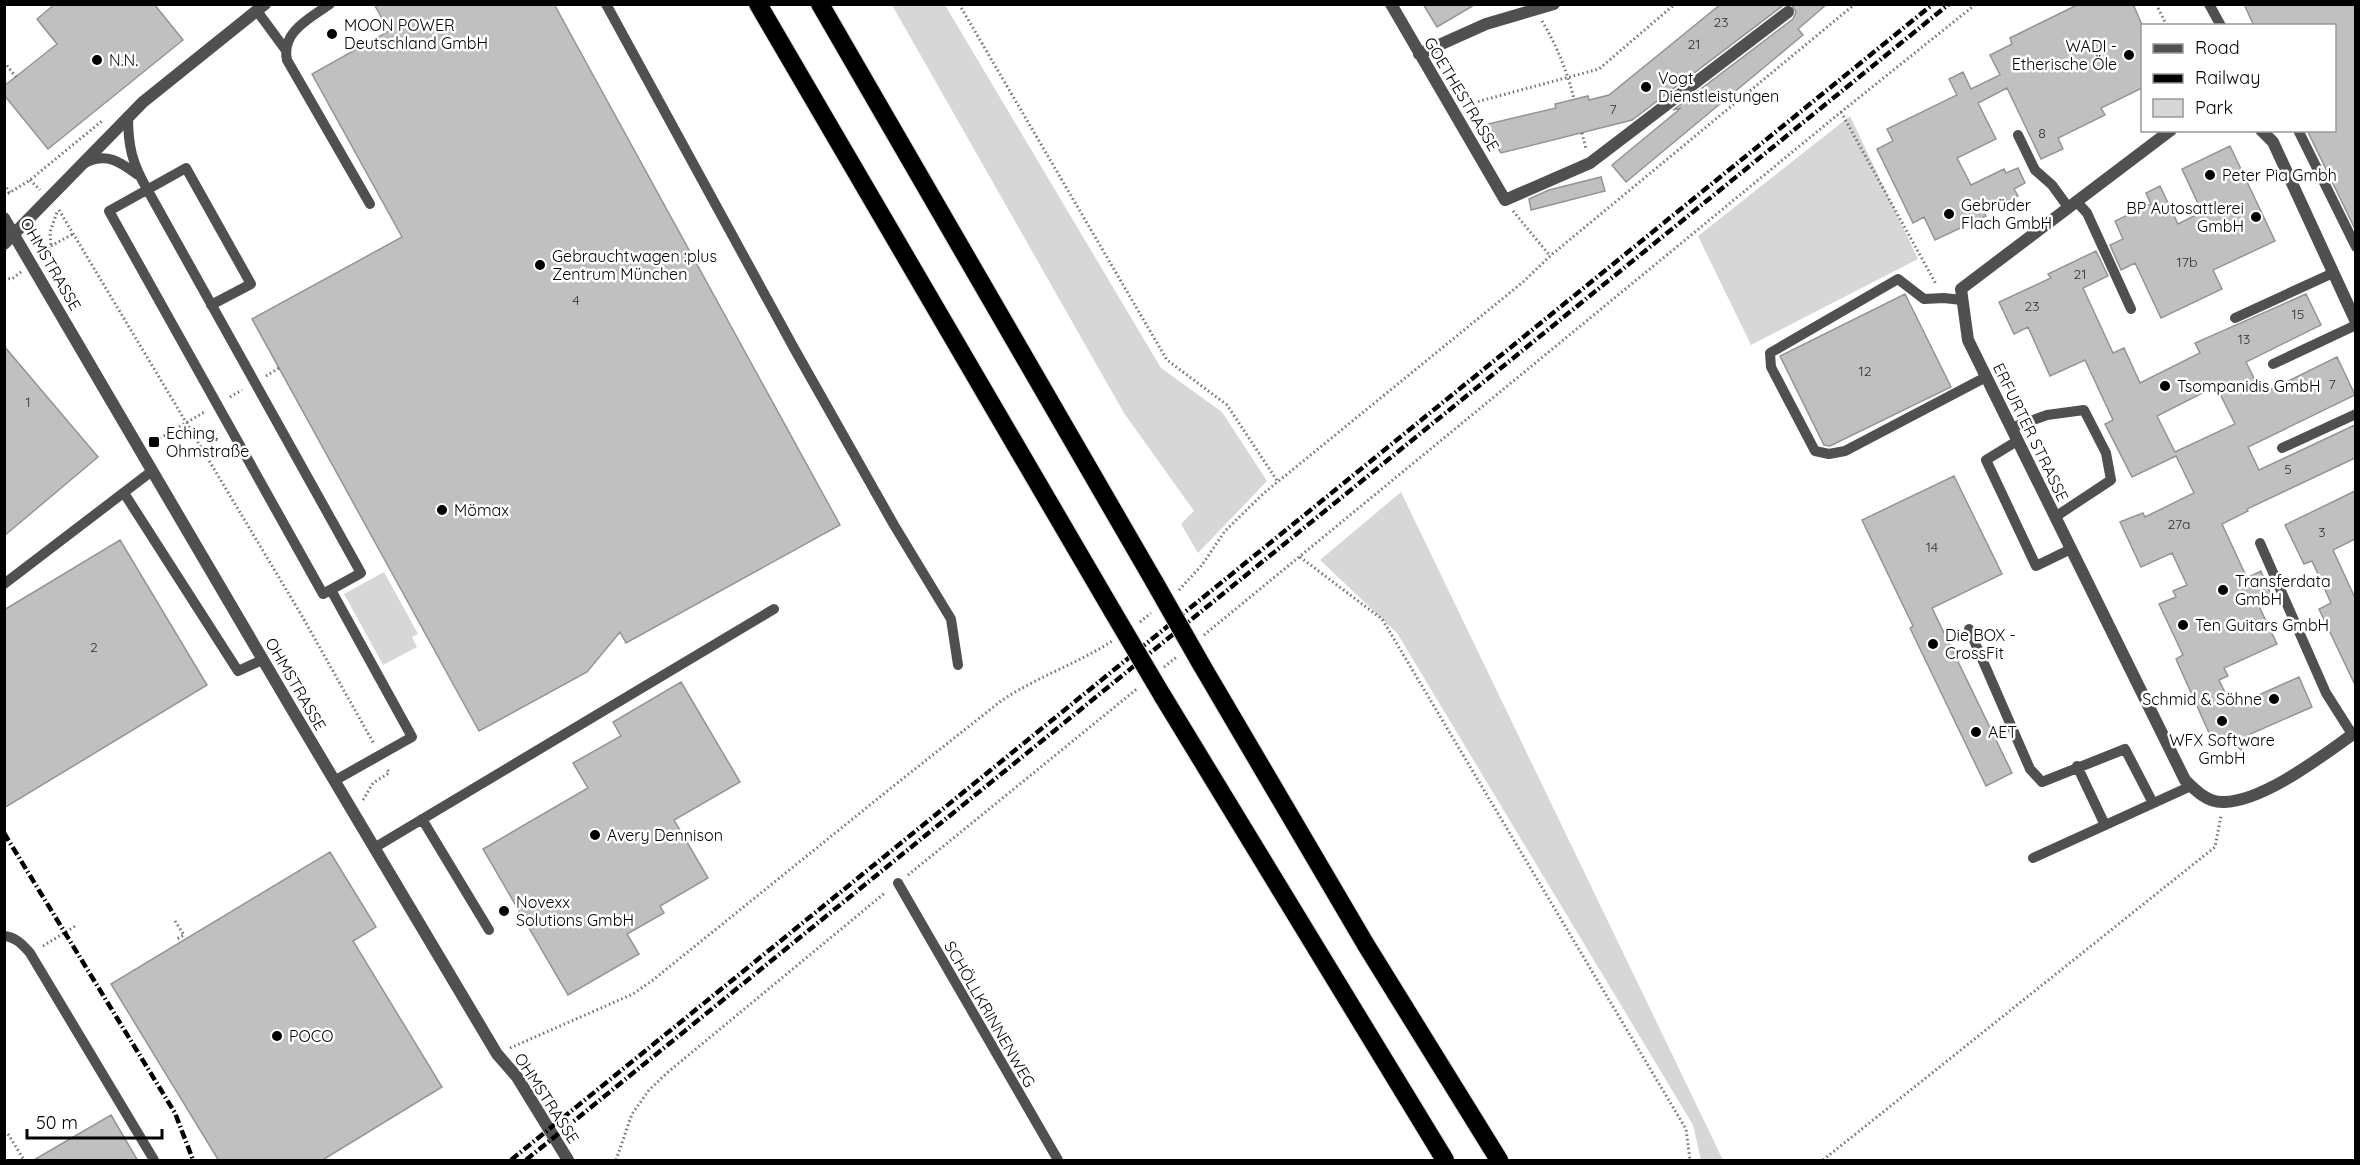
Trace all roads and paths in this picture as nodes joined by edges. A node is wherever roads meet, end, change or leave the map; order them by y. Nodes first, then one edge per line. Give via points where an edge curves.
1 (330, 4) edge
2 (606, 4) edge
3 (758, 4) edge
4 (820, 4) edge
5 (959, 4) edge
6 (1391, 4) edge
7 (1554, 4) edge
8 (1675, 4) edge
9 (1855, 4) edge
10 (1976, 4) edge
11 (2156, 4) edge
12 (2209, 4) edge
13 (261, 8) edge
14 (1535, 10) junction
15 (1788, 12) dead end
16 (2166, 24) edge
17 (2220, 24) edge
18 (285, 49) junction
19 (1419, 54) junction
20 (4, 62) edge
21 (16, 77) dead end
22 (1569, 78) junction
23 (1574, 99) dead end
24 (1452, 108) junction
25 (1841, 112) junction
26 (128, 116) junction
27 (104, 119) dead end
28 (2168, 132) edge
29 (2263, 132) edge
30 (2299, 132) edge
31 (2018, 135) dead end
32 (82, 164) junction
33 (139, 175) junction
34 (4, 184) edge
35 (147, 189) junction
36 (10, 193) junction
37 (4, 196) edge
38 (1505, 200) junction
39 (370, 204) dead end
40 (2072, 204) junction
41 (58, 209) dead end
42 (4, 218) edge
43 (73, 234) junction
44 (15, 235) junction
45 (4, 244) edge
46 (51, 246) dead end
47 (2355, 247) edge
48 (1550, 256) junction
49 (2333, 273) junction
50 (1944, 298) junction
51 (1962, 300) junction
52 (212, 305) junction
53 (2131, 309) dead end
54 (2235, 318) dead end
55 (2355, 323) edge
56 (2273, 364) dead end
57 (1986, 377) junction
58 (2355, 414) edge
59 (2011, 428) junction
60 (2017, 441) junction
61 (2282, 448) dead end
62 (152, 471) junction
63 (1278, 482) junction
64 (124, 493) junction
65 (2055, 517) junction
66 (2260, 543) dead end
67 (2071, 549) junction
68 (1300, 557) junction
69 (4, 584) edge
70 (331, 590) junction
71 (1172, 597) dead end
72 (774, 609) dead end
73 (1154, 611) dead end
74 (1137, 625) dead end
75 (1969, 629) dead end
76 (1120, 636) dead end
77 (1199, 639) dead end
78 (1181, 653) dead end
79 (262, 660) junction
80 (958, 665) dead end
81 (1163, 668) dead end
82 (1144, 683) dead end
83 (2354, 733) edge
84 (380, 755) junction
85 (2078, 766) junction
86 (334, 781) junction
87 (2191, 786) junction
88 (2153, 803) junction
89 (2223, 803) junction
90 (355, 816) junction
91 (422, 819) junction
92 (2104, 825) junction
93 (374, 848) junction
94 (2033, 858) dead end
95 (898, 883) junction
96 (175, 921) dead end
97 (77, 925) dead end
98 (489, 930) dead end
99 (4, 936) edge
100 (177, 939) dead end
101 (30, 953) junction
102 (497, 1054) junction
103 (8, 1134) dead end
104 (24, 1161) edge
105 (154, 1161) edge
106 (568, 1161) edge
107 (616, 1161) edge
108 (1058, 1161) edge
109 (1445, 1161) edge
110 (1499, 1161) edge
111 (1690, 1161) edge
112 (1823, 1161) edge

1 - 18 lane via 294,30
2 - 80 lane via 801,360 951,619
3 - 109 highway, bridge via 1162,695
4 - 110 highway, bridge via 1201,664
5 - 63 path via 1167,360 1227,405
6 - 19 street, GOETHESTRASSE
7 - 14 street
8 - 22 path via 1599,69
9 - 48 path
10 - 25 path
11 - 16 path
12 - 17 lane
13 - 18 lane
13 - 26 street
14 - 19 street via 1486,24
14 - 22 path via 1556,45
15 - 38 street via 1590,163
18 - 39 lane via 287,60
19 - 24 street, GOETHESTRASSE
20 - 21 path
22 - 23 path
22 - 24 path
24 - 38 street, GOETHESTRASSE
25 - 50 path
25 - 68 path
26 - 32 street
26 - 33 lane via 128,143
27 - 36 path
28 - 40 street
29 - 49 street via 2273,142
30 - 47 lane
31 - 40 lane via 2036,170
32 - 33 lane via 95,158 117,160
32 - 44 street
33 - 35 lane
34 - 36 path
35 - 52 lane
35 - 52 lane via 186,168 251,284
35 - 70 lane via 109,211 323,594
36 - 37 path
38 - 48 path
40 - 51 street via 1961,289
40 - 53 lane via 2087,213
41 - 43 path
42 - 44 street, OHMSTRASSE
43 - 46 path
43 - 84 path via 302,616
44 - 45 street
44 - 62 street, OHMSTRASSE
48 - 63 path
49 - 54 lane
49 - 55 street
50 - 51 lane
50 - 57 lane via 1924,299 1898,279 1770,352 1771,368 1815,451 1829,454 1845,451
51 - 57 street, ERFURTER STRASSE via 1968,340
52 - 70 lane via 361,573
55 - 56 lane
57 - 59 street, ERFURTER STRASSE
58 - 61 lane
59 - 60 street, ERFURTER STRASSE
59 - 65 lane via 2047,415 2084,410 2106,453 2111,480
60 - 65 street, ERFURTER STRASSE
60 - 67 lane via 1986,460 2036,566
62 - 64 lane
62 - 79 street, OHMSTRASSE
63 - 71 path via 1240,514
64 - 69 lane
64 - 79 lane via 238,671
65 - 67 street, ERFURTER STRASSE
66 - 83 lane via 2326,693
67 - 87 street, ERFURTER STRASSE
68 - 77 path
68 - 111 path via 1382,619 1686,1129
70 - 84 lane via 412,737
72 - 91 lane
73 - 74 path
75 - 85 lane via 2030,769 2042,782
76 - 102 path via 1001,701 642,988
78 - 81 path
79 - 86 street, OHMSTRASSE
82 - 95 path
83 - 89 street via 2294,774 2253,796
84 - 86 lane
84 - 90 path via 389,773 373,783
85 - 88 lane via 2125,749
85 - 92 lane
86 - 90 street, OHMSTRASSE
87 - 88 lane
87 - 89 street, ERFURTER STRASSE via 2201,796
88 - 92 lane
89 - 112 path via 2214,847
90 - 93 street, OHMSTRASSE
91 - 93 lane
91 - 98 lane
92 - 94 lane
93 - 102 street, OHMSTRASSE
95 - 107 path via 649,1090 632,1114
95 - 108 lane, SCHÖLLKRINNENWEG
96 - 100 path via 184,935
97 - 101 path
99 - 101 lane via 22,943
101 - 105 lane
102 - 106 street, OHMSTRASSE via 518,1077
103 - 104 path

